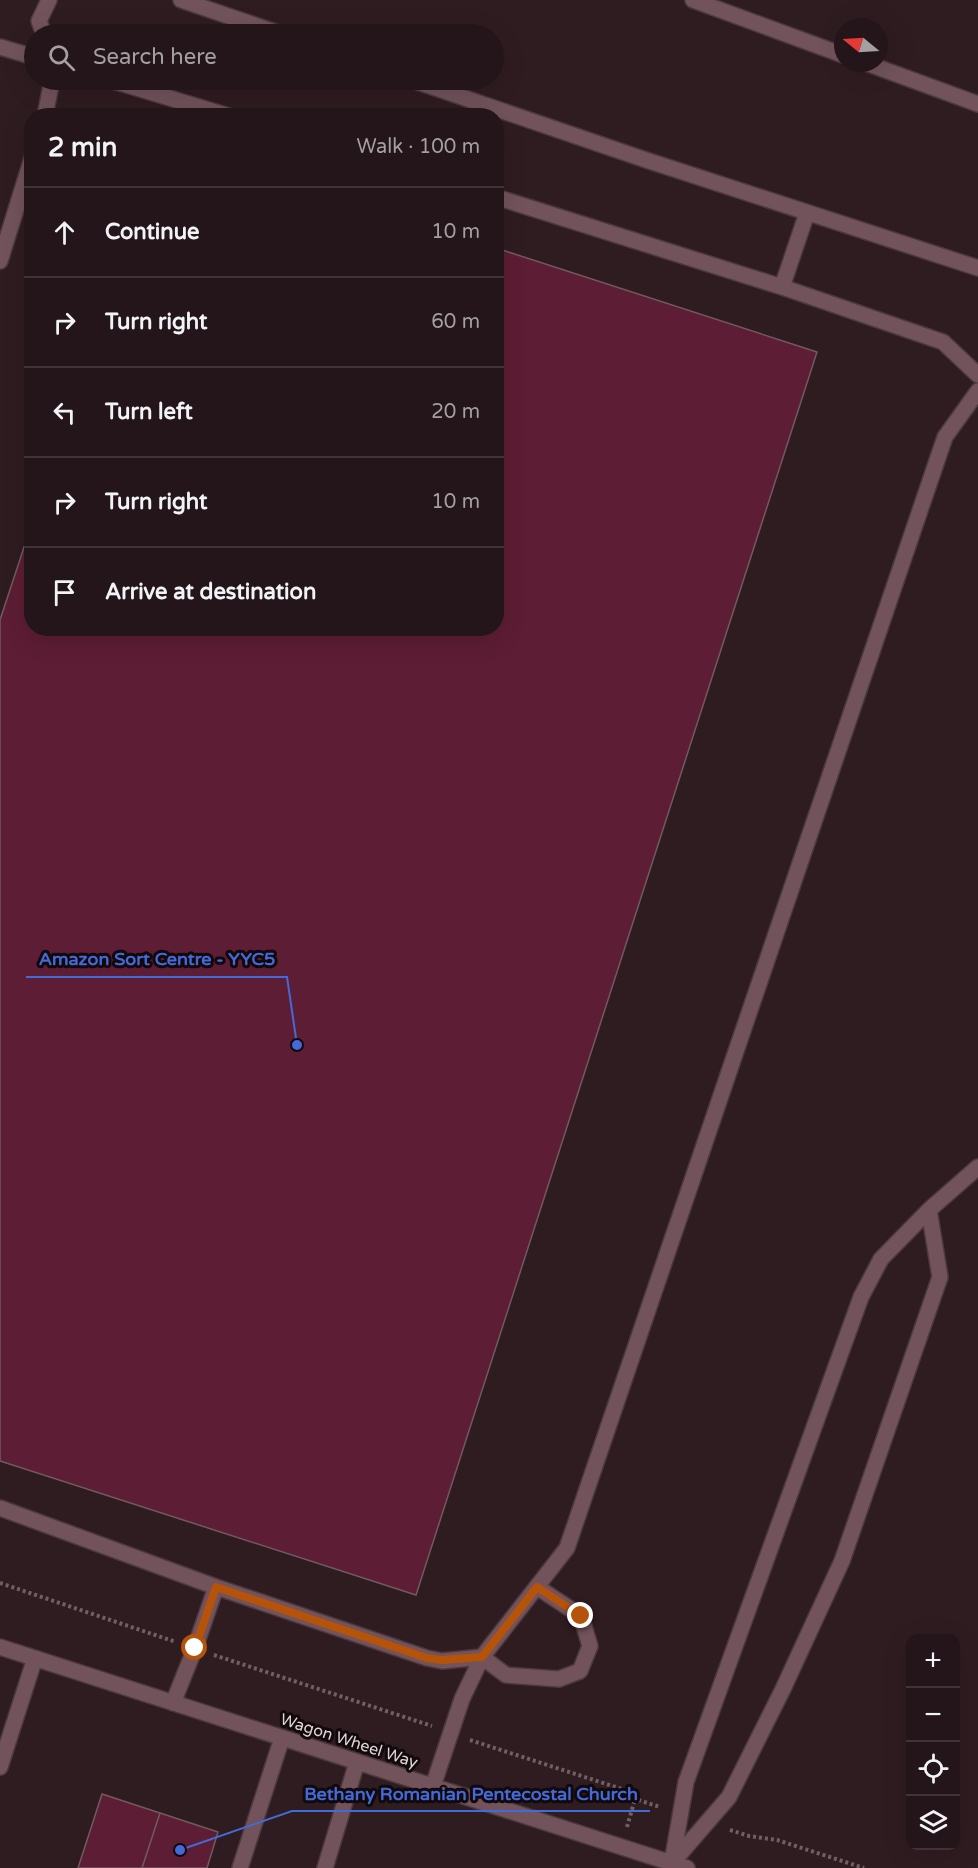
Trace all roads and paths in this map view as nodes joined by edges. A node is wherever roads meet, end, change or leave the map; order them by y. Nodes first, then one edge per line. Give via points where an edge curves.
1 (49, 0) edge
2 (181, 0) edge
3 (693, 0) edge
4 (40, 24) edge
5 (252, 24) edge
6 (0, 47) edge
7 (834, 52) edge
8 (24, 54) edge
9 (888, 71) edge
10 (50, 90) edge
11 (143, 90) edge
12 (441, 90) edge
13 (978, 104) edge
14 (47, 108) edge
15 (203, 108) edge
16 (494, 108) edge
17 (504, 111) edge
18 (24, 184) edge
19 (504, 200) edge
20 (807, 213) junction
21 (0, 261) edge
22 (978, 268) edge
23 (782, 287) junction
24 (978, 375) edge
25 (978, 391) edge
26 (978, 1167) edge
27 (963, 1182) junction
28 (978, 1186) edge
29 (929, 1210) junction
30 (0, 1508) edge
31 (0, 1583) edge
32 (216, 1587) junction
33 (537, 1587) junction
34 (184, 1646) dead end
35 (0, 1647) edge
36 (212, 1655) dead end
37 (482, 1657) junction
38 (35, 1658) junction
39 (173, 1702) junction
40 (428, 1725) dead end
41 (282, 1738) junction
42 (466, 1738) dead end
43 (357, 1762) junction
44 (0, 1767) edge
45 (433, 1786) junction
46 (636, 1799) dead end
47 (749, 1836) dead end
48 (677, 1866) edge
49 (240, 1868) edge
50 (324, 1868) edge
51 (864, 1868) edge

1 - 4 street
2 - 5 street
3 - 7 street
6 - 8 street
9 - 13 street
10 - 14 street
11 - 15 street
12 - 16 street
17 - 20 street
18 - 21 street
19 - 23 street
20 - 22 street
20 - 23 street
23 - 24 street via 943,342
25 - 33 street via 945,437 567,1548
26 - 27 street
27 - 28 street
27 - 29 street
29 - 48 street via 881,1259 861,1297 686,1782
29 - 48 street via 940,1277 842,1561 729,1797
30 - 32 street
31 - 34 path
32 - 37 street via 427,1658
32 - 39 street
33 - 37 street
33 - 37 street via 581,1616 590,1647 580,1671 560,1679 506,1675
35 - 38 street, Wagon Wheel Way
36 - 40 path
37 - 45 street via 462,1699
38 - 39 street, Wagon Wheel Way
38 - 44 street
39 - 41 street, Wagon Wheel Way
41 - 43 street, Wagon Wheel Way
41 - 49 street
42 - 46 path via 628,1791
43 - 45 street, Wagon Wheel Way
43 - 50 street
45 - 48 street, Wagon Wheel Way
47 - 51 path via 777,1840

